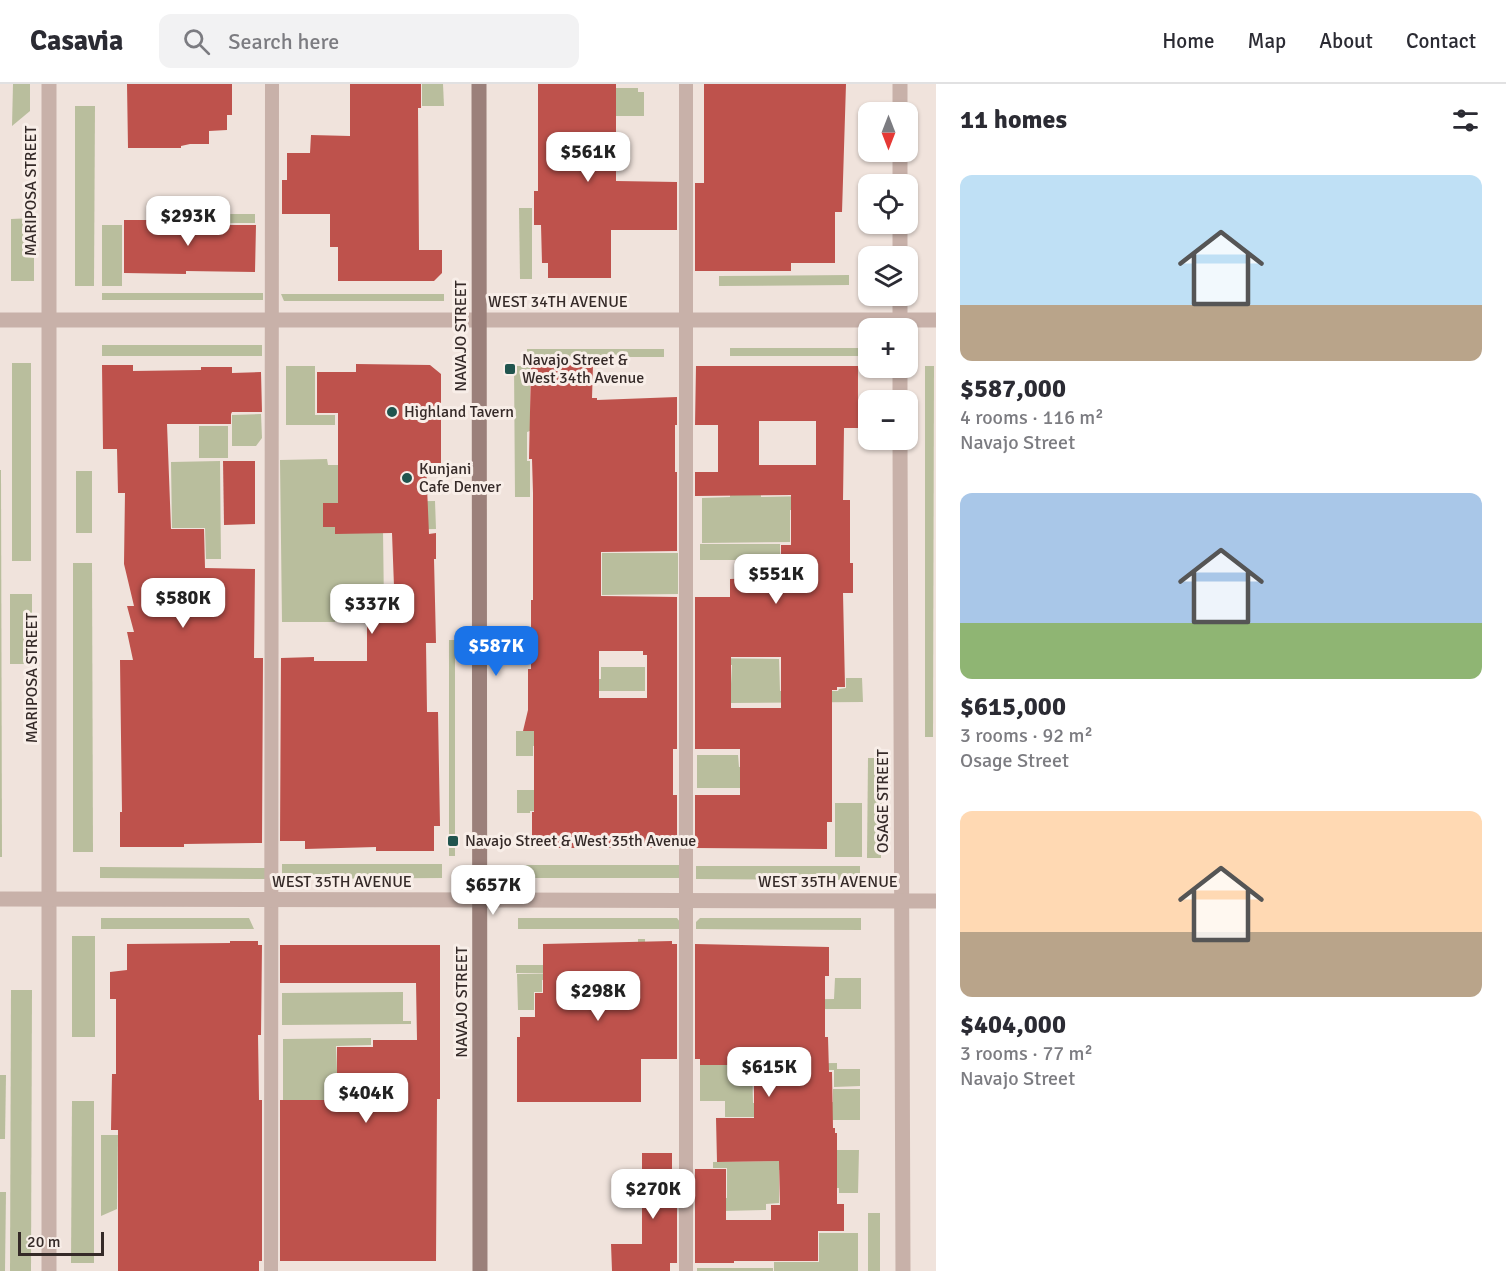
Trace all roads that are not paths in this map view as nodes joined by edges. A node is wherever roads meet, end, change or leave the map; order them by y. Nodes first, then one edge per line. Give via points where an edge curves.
1 (49, 84) edge
2 (272, 84) edge
3 (479, 84) edge
4 (686, 84) edge
5 (900, 84) edge
6 (900, 102) edge
7 (0, 320) edge
8 (49, 320) junction
9 (272, 320) junction
10 (479, 320) junction
11 (686, 320) junction
12 (936, 320) edge
13 (918, 322) edge
14 (858, 323) edge
15 (900, 450) edge
16 (0, 899) edge
17 (50, 899) junction
18 (271, 899) junction
19 (480, 900) junction
20 (686, 900) junction
21 (902, 900) junction
22 (936, 901) edge
23 (49, 1271) edge
24 (271, 1271) edge
25 (480, 1271) edge
26 (686, 1271) edge
27 (903, 1271) edge

1 - 8 street, MARIPOSA STREET
2 - 9 lane
3 - 10 street, NAVAJO STREET
4 - 11 lane
5 - 6 street
7 - 8 street, WEST 34TH AVENUE
8 - 9 street, WEST 34TH AVENUE
8 - 17 street, MARIPOSA STREET
9 - 10 street, WEST 34TH AVENUE
9 - 18 lane
10 - 11 street, WEST 34TH AVENUE
10 - 19 street, NAVAJO STREET
11 - 14 street, WEST 34TH AVENUE
11 - 20 lane
12 - 13 street, WEST 34TH AVENUE
15 - 21 street, OSAGE STREET
16 - 17 street, WEST 35TH AVENUE
17 - 18 street, WEST 35TH AVENUE
17 - 23 street, MARIPOSA STREET
18 - 19 street, WEST 35TH AVENUE
18 - 24 lane
19 - 20 street, WEST 35TH AVENUE
19 - 25 street, NAVAJO STREET
20 - 21 street, WEST 35TH AVENUE
20 - 26 lane
21 - 22 street, WEST 35TH AVENUE
21 - 27 street, OSAGE STREET

